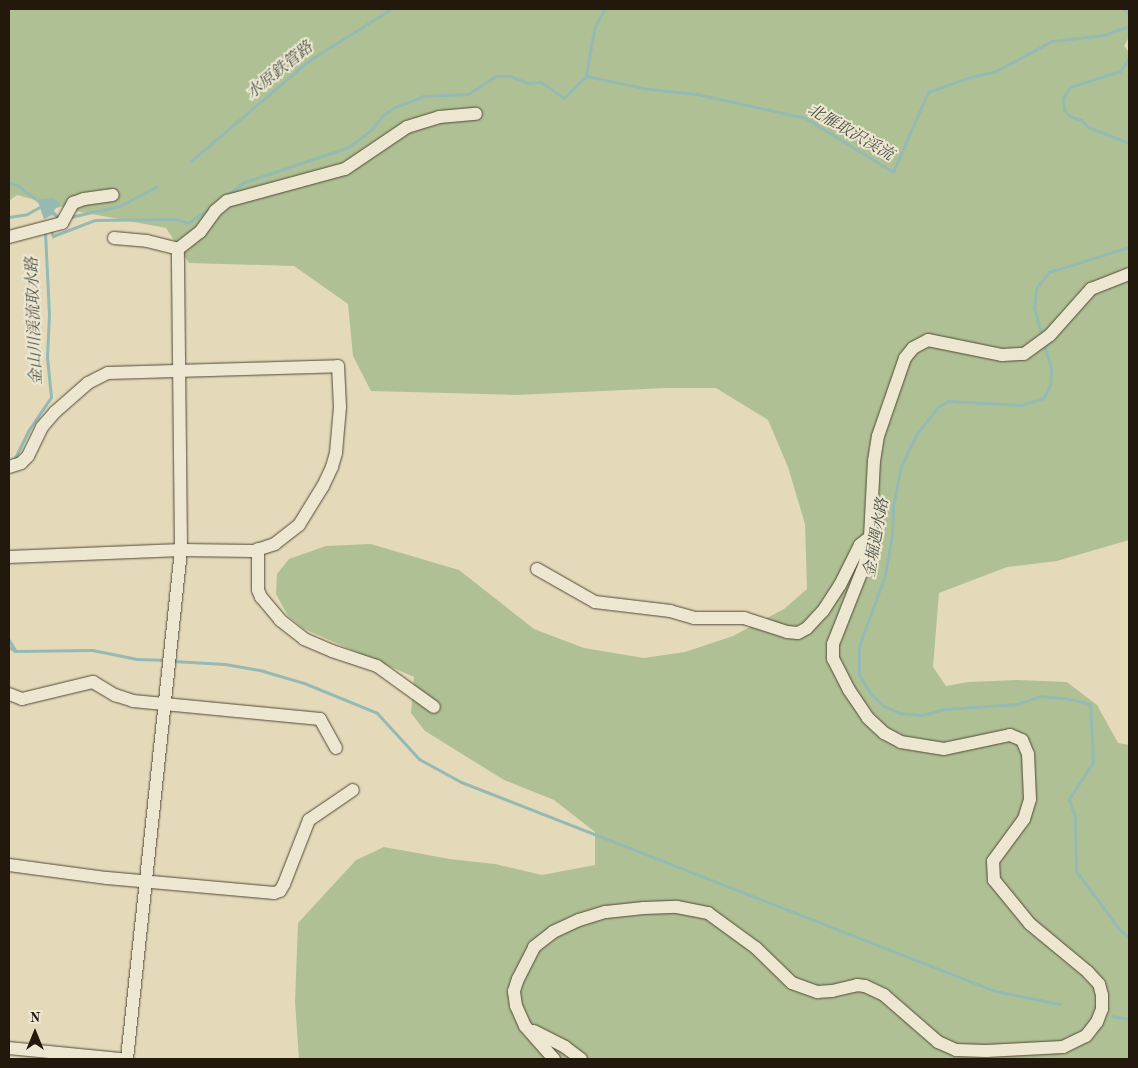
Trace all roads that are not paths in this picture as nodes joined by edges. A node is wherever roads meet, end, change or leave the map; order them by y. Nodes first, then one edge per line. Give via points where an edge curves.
1 (476, 114) dead end
2 (113, 195) dead end
3 (9, 237) edge
4 (114, 238) dead end
5 (178, 249) junction
6 (1129, 274) edge
7 (180, 369) junction
8 (9, 467) edge
9 (870, 537) junction
10 (258, 549) junction
11 (181, 550) junction
12 (9, 556) edge
13 (537, 569) dead end
14 (9, 694) edge
15 (165, 704) junction
16 (434, 707) dead end
17 (336, 748) dead end
18 (353, 790) dead end
19 (9, 865) edge
20 (146, 881) junction
21 (525, 1026) junction
22 (9, 1048) edge
23 (121, 1059) edge
24 (127, 1059) edge
25 (554, 1059) edge
26 (580, 1059) edge

1 - 5 street via 439,117 407,128 345,169 227,201 200,232
2 - 3 street via 73,203 62,223
4 - 5 street via 147,241
5 - 7 street
6 - 9 street via 1091,289 1050,335 1024,354 1002,355 928,340 913,348 905,358 878,436
7 - 8 street via 108,373 88,383 42,427 28,456 21,463
7 - 10 street via 338,366 340,408 332,468 299,525 275,544
7 - 11 street
9 - 13 street via 860,545 823,611 808,628 798,633 744,618 694,618 595,602
9 - 21 street via 865,563 833,644 833,659 840,675 868,718 884,733 901,742 944,749 1010,735 1022,740 1028,754 1030,799 1024,819 993,861 994,880 1030,924 1098,984 1102,1009 1097,1022 1086,1036 1063,1047 956,1050 938,1042 884,994 856,985 817,992 792,983 721,920 708,913 676,907 606,912 553,932 534,947 514,991 516,1006
10 - 11 street
10 - 16 street via 258,590 280,620 304,639 377,666
11 - 12 street
11 - 15 street
14 - 15 street via 22,699 93,682 133,701
15 - 17 street via 320,719
15 - 20 street
18 - 20 street via 309,820 280,891
19 - 20 street
20 - 24 street
21 - 25 street
21 - 26 street via 565,1047
22 - 23 street

